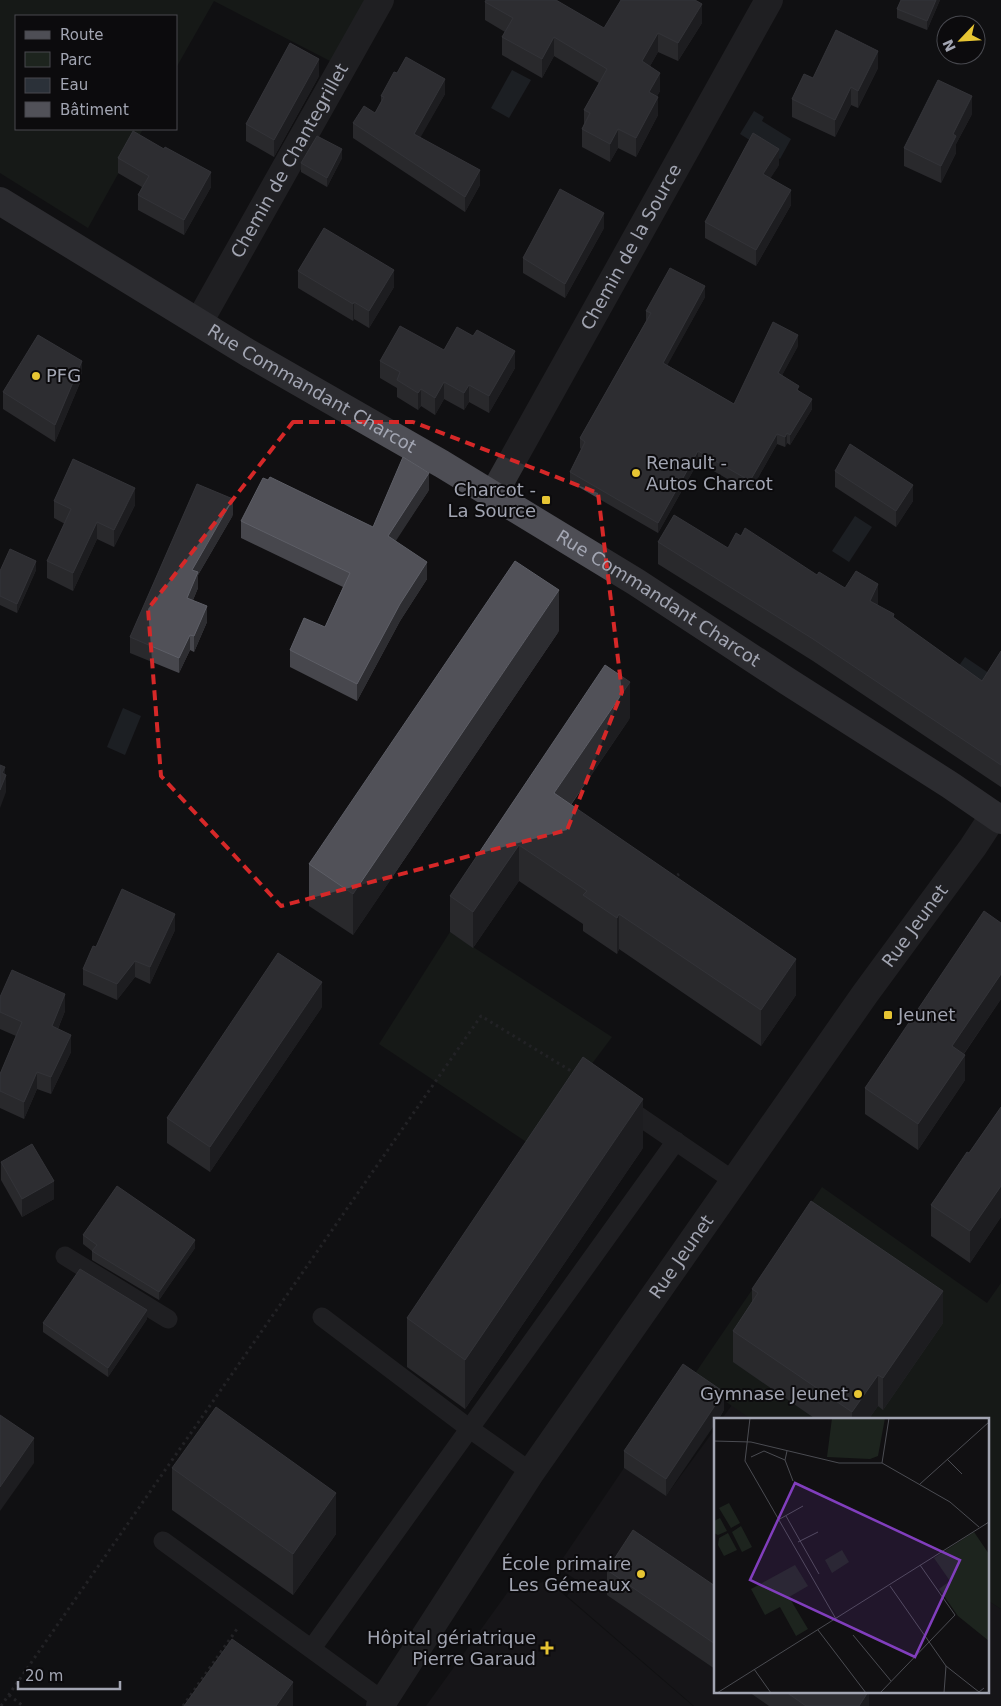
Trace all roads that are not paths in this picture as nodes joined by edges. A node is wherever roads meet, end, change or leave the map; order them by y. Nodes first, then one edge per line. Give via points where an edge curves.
1 (380, 0) edge
2 (769, 0) edge
3 (0, 201) edge
4 (199, 322) junction
5 (494, 495) junction
6 (997, 818) edge
7 (587, 1081) edge
8 (676, 1142) junction
9 (734, 1181) junction
10 (65, 1256) dead end
11 (322, 1317) dead end
12 (168, 1319) dead end
13 (470, 1429) junction
14 (531, 1472) junction
15 (163, 1541) dead end
16 (312, 1648) junction
17 (382, 1704) edge

1 - 4 street, Chemin de Chantegrillet
2 - 5 street, Chemin de la Source
3 - 4 main road, Rue Commandant Charcot
4 - 5 main road, Rue Commandant Charcot
5 - 6 main road, Rue Commandant Charcot via 636,582
6 - 9 street, Rue Jeunet via 864,994
7 - 8 lane
8 - 9 lane
8 - 13 lane
9 - 14 street, Rue Jeunet
10 - 12 lane
11 - 13 lane
13 - 14 lane
13 - 16 lane
14 - 17 street, Rue Jeunet
15 - 16 lane
16 - 17 lane

